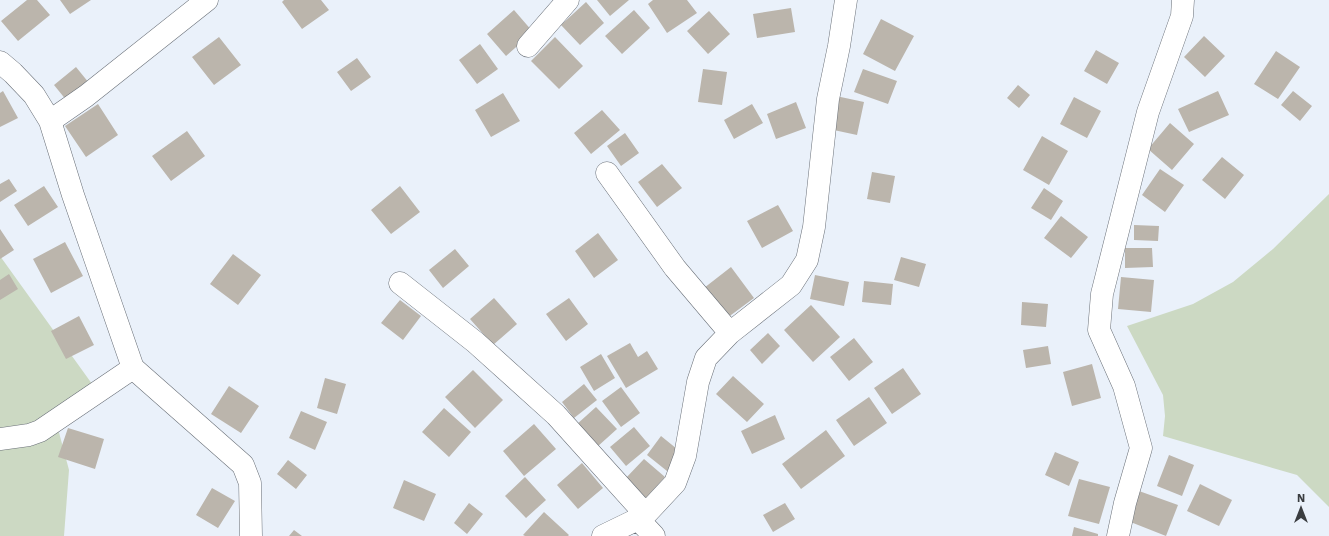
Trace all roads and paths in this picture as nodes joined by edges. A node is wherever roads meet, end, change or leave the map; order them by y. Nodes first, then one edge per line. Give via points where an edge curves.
1 (207, 0) edge
2 (568, 0) edge
3 (846, 0) edge
4 (1183, 0) edge
5 (528, 46) dead end
6 (0, 62) edge
7 (50, 121) junction
8 (607, 173) dead end
9 (400, 283) dead end
10 (730, 333) junction
11 (133, 368) junction
12 (0, 439) edge
13 (643, 516) junction
14 (251, 536) edge
15 (603, 536) edge
16 (654, 536) edge
17 (1118, 536) edge

1 - 7 street via 86,96
2 - 5 street
3 - 10 street via 828,99 814,227 806,260 791,285
4 - 17 street via 1182,16 1148,112 1102,294 1099,330 1124,386 1141,448 1124,503
6 - 7 street via 34,95
7 - 11 street
8 - 10 street via 675,268
9 - 13 street via 475,342 556,415 638,506
10 - 13 street via 706,358 698,382 685,456 675,483
11 - 12 street via 40,431
11 - 14 street via 243,465 250,484
13 - 15 street
13 - 16 street

